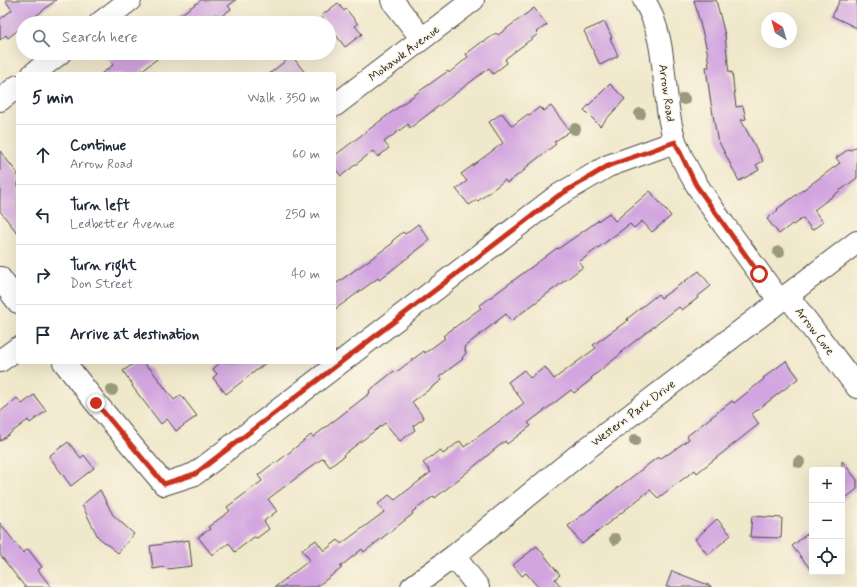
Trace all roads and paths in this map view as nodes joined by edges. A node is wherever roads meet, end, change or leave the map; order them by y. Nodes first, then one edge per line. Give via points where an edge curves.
1 (130, 0) edge
2 (392, 0) edge
3 (473, 0) edge
4 (644, 0) edge
5 (109, 16) edge
6 (422, 39) junction
7 (51, 60) edge
8 (36, 72) edge
9 (16, 88) edge
10 (0, 100) edge
11 (336, 104) edge
12 (675, 142) junction
13 (857, 242) edge
14 (0, 278) edge
15 (784, 298) junction
16 (16, 299) edge
17 (16, 349) edge
18 (0, 361) edge
19 (66, 364) edge
20 (857, 386) edge
21 (454, 556) junction
22 (412, 587) edge
23 (478, 587) edge

1 - 5 street
2 - 6 street
3 - 6 street, Mohawk Avenue
4 - 12 street, Arrow Road via 661,45 669,115
6 - 11 street, Mohawk Avenue
7 - 8 street
9 - 10 street
12 - 15 street, Arrow Road via 696,185
12 - 19 street via 608,166 558,196 195,474 164,484
13 - 15 street, Western Park Drive
14 - 16 street
15 - 20 street, Arrow Cove
15 - 21 street, Western Park Drive via 577,456
17 - 18 street
21 - 22 street, Western Park Drive
21 - 23 street

